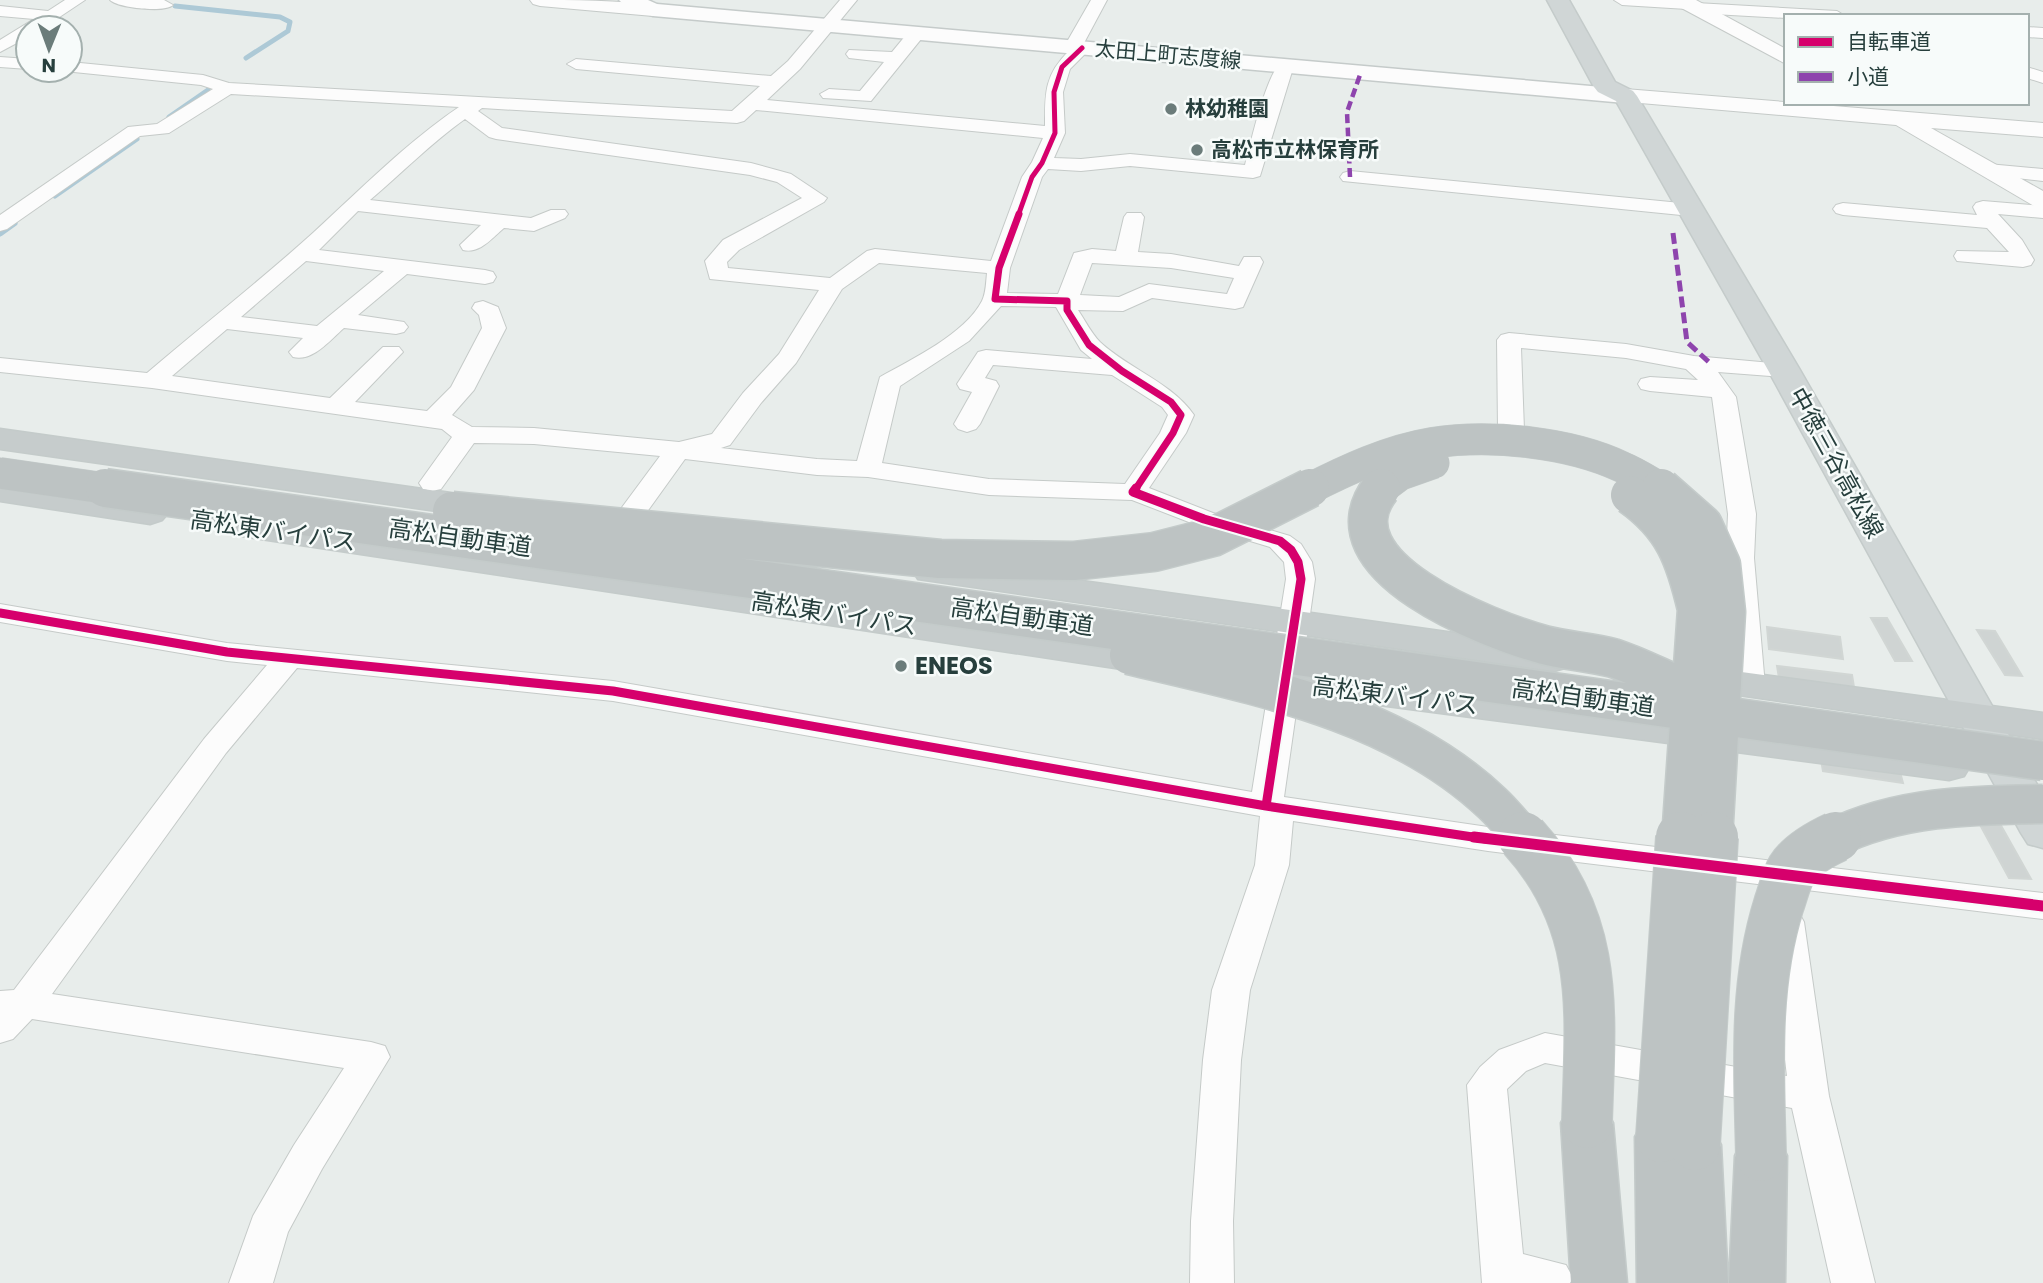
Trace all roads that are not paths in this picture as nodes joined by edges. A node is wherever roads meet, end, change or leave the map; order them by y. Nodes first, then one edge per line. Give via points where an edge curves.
1 (77, 0) edge
2 (118, 0) edge
3 (540, 0) edge
4 (630, 0) edge
5 (849, 0) edge
6 (1099, 0) edge
7 (1558, 0) edge
8 (1576, 0) edge
9 (1622, 0) edge
10 (1688, 4) edge
11 (165, 5) dead end
12 (653, 10) junction
13 (0, 11) edge
14 (31, 14) edge
15 (55, 14) edge
16 (1812, 14) edge
17 (829, 25) junction
18 (917, 33) junction
19 (1077, 47) junction
20 (855, 54) dead end
21 (1784, 57) edge
22 (897, 58) junction
23 (576, 64) dead end
24 (1285, 65) junction
25 (84, 68) edge
26 (621, 68) junction
27 (702, 75) junction
28 (831, 78) dead end
29 (777, 82) junction
30 (603, 83) dead end
31 (227, 88) junction
32 (871, 90) junction
33 (819, 93) dead end
34 (681, 94) dead end
35 (1625, 96) junction
36 (905, 101) dead end
37 (753, 104) junction
38 (1873, 105) edge
39 (472, 106) junction
40 (1899, 120) junction
41 (2043, 130) edge
42 (1055, 133) junction
43 (1042, 163) junction
44 (1988, 170) junction
45 (2043, 175) edge
46 (1350, 177) dead end
47 (2043, 201) edge
48 (353, 204) junction
49 (1843, 209) dead end
50 (1690, 210) junction
51 (2043, 212) edge
52 (558, 215) dead end
53 (1134, 218) dead end
54 (499, 221) junction
55 (1990, 222) junction
56 (2, 223) edge
57 (471, 245) dead end
58 (300, 254) junction
59 (1126, 256) junction
60 (1965, 256) dead end
61 (402, 267) junction
62 (999, 268) junction
63 (485, 276) dead end
64 (834, 285) junction
65 (995, 299) junction
66 (1068, 301) junction
67 (483, 308) dead end
68 (220, 321) junction
69 (331, 327) junction
70 (396, 327) dead end
71 (301, 352) dead end
72 (391, 352) dead end
73 (1694, 363) junction
74 (0, 365) edge
75 (1117, 368) junction
76 (1784, 370) junction
77 (152, 381) junction
78 (1650, 384) dead end
79 (1718, 389) junction
80 (337, 405) junction
81 (434, 419) junction
82 (967, 424) dead end
83 (1511, 430) junction
84 (466, 435) junction
85 (0, 439) edge
86 (678, 450) junction
87 (0, 456) edge
88 (869, 469) junction
89 (0, 473) edge
90 (432, 482) dead end
91 (0, 491) edge
92 (1133, 492) junction
93 (401, 507) junction
94 (634, 510) dead end
95 (1213, 522) junction
96 (1740, 558) junction
97 (929, 604) junction
98 (0, 613) edge
99 (1293, 623) junction
100 (290, 657) junction
101 (1284, 682) junction
102 (1677, 685) junction
103 (1750, 686) junction
104 (1978, 717) junction
105 (2043, 726) edge
106 (2043, 738) edge
107 (2035, 780) edge
108 (1272, 807) junction
109 (2043, 833) edge
110 (1780, 873) junction
111 (2043, 906) edge
112 (8, 1012) edge
113 (1809, 1096) junction
114 (1678, 1141) junction
115 (1503, 1276) edge
116 (1575, 1280) edge
117 (251, 1283) edge
118 (1212, 1283) edge
119 (1665, 1283) edge
120 (1700, 1283) edge
121 (1757, 1283) edge
122 (1853, 1283) edge

1 - 15 street
2 - 11 street
3 - 12 street
4 - 12 main road, 太田上町志度線
5 - 17 street
6 - 19 street
7 - 35 main road, 中徳三谷高松線 via 1606,87
8 - 35 main road, 中徳三谷高松線 via 1630,88
9 - 10 street
10 - 16 street
10 - 21 street
12 - 17 main road, 太田上町志度線
13 - 14 street
17 - 18 main road, 太田上町志度線
17 - 29 street
18 - 19 main road, 太田上町志度線
18 - 22 street
19 - 24 main road, 太田上町志度線
19 - 42 street via 1062,67 1054,92
20 - 22 street
22 - 32 street
23 - 26 street
24 - 35 main road, 太田上町志度線
24 - 43 street via 1253,172 1130,160
25 - 31 street via 203,80
26 - 27 street
26 - 30 street
27 - 29 street
27 - 34 street
28 - 32 street
29 - 37 street
31 - 39 street
31 - 56 street via 162,130 135,131
32 - 33 street
32 - 36 street
35 - 40 street
35 - 50 main road, 中徳三谷高松線
37 - 39 street via 737,117 723,118
37 - 42 street
38 - 40 street
39 - 48 street via 425,139
39 - 64 street via 496,133 751,169 784,178 817,198 731,246 716,261 718,274
40 - 41 street
40 - 44 street
42 - 43 street
43 - 62 street via 1032,177
44 - 45 street
44 - 47 street
46 - 50 street
48 - 54 street
48 - 58 street
49 - 55 street
50 - 76 main road, 中徳三谷高松線
51 - 55 street via 1983,207
52 - 54 street via 534,225
53 - 59 street
54 - 57 street
55 - 60 street via 2017,244 2023,260
58 - 61 street
58 - 68 street
59 - 66 street via 1082,258
59 - 66 street via 1250,268 1235,302 1149,290 1123,304
61 - 63 street
61 - 69 street
62 - 64 street via 875,256
62 - 65 street
64 - 86 street via 788,358 721,440
65 - 66 street
65 - 88 street via 984,317 945,349 889,382
66 - 75 street via 1068,310 1088,345
67 - 81 street via 490,312 494,328 462,390
68 - 69 street
68 - 77 street
69 - 70 street
69 - 71 street
72 - 80 street
73 - 76 street
73 - 79 street
73 - 83 street via 1626,351 1508,340
74 - 77 street
75 - 82 street via 986,357 969,384 987,386
75 - 92 street via 1171,402 1181,415
76 - 104 main road, 中徳三谷高松線
77 - 80 street
78 - 79 street
79 - 96 street via 1724,397 1742,514
80 - 81 street
81 - 84 street via 449,422
83 - 95 street via 1462,429 1371,444
83 - 96 street via 1601,450 1664,479 1694,500
84 - 86 street via 534,436
84 - 90 street
85 - 99 highway
86 - 88 street
86 - 94 street
87 - 93 highway, 高松自動車道
88 - 92 street via 989,487
89 - 97 highway, 高松自動車道, bridge
91 - 101 highway, 高松東バイパス
92 - 95 street
93 - 102 highway, 高松自動車道, bridge
93 - 114 highway, bridge via 940,559 1073,561 1154,552 1213,537 1377,458 1433,443 1502,440 1565,448 1621,466 1669,492 1703,525 1721,565 1726,612
95 - 99 street via 1266,535 1287,547 1300,562 1302,581
96 - 103 street
97 - 107 highway, 高松自動車道, bridge via 1374,669
97 - 116 highway, bridge via 975,626 1110,650 1298,697 1353,716 1443,765 1485,794 1514,823 1565,898 1582,942 1588,991 1587,1124
98 - 100 street via 174,645
99 - 101 street
99 - 103 highway
100 - 108 street via 613,691
100 - 112 street
101 - 107 highway, 高松東バイパス
101 - 108 street
102 - 106 highway, 高松自動車道, bridge
102 - 114 highway, bridge via 1616,659 1543,645 1444,607 1415,589 1394,572 1368,531 1374,494 1395,475 1444,460 1500,456 1554,463 1605,481 1647,506 1672,533 1687,564 1697,609
103 - 104 highway
104 - 105 highway
104 - 107 main road, 中徳三谷高松線
107 - 109 main road, 中徳三谷高松線
107 - 121 highway, bridge via 1975,804 1902,813 1829,839 1794,866 1773,920 1762,984
108 - 110 street via 1488,839
108 - 118 street via 1272,864 1231,990 1222,1060
110 - 111 street
110 - 113 street
112 - 117 street via 371,1057 268,1229
113 - 115 street via 1545,1048 1504,1064 1487,1085
113 - 122 street
114 - 119 highway
114 - 120 highway
115 - 116 street

